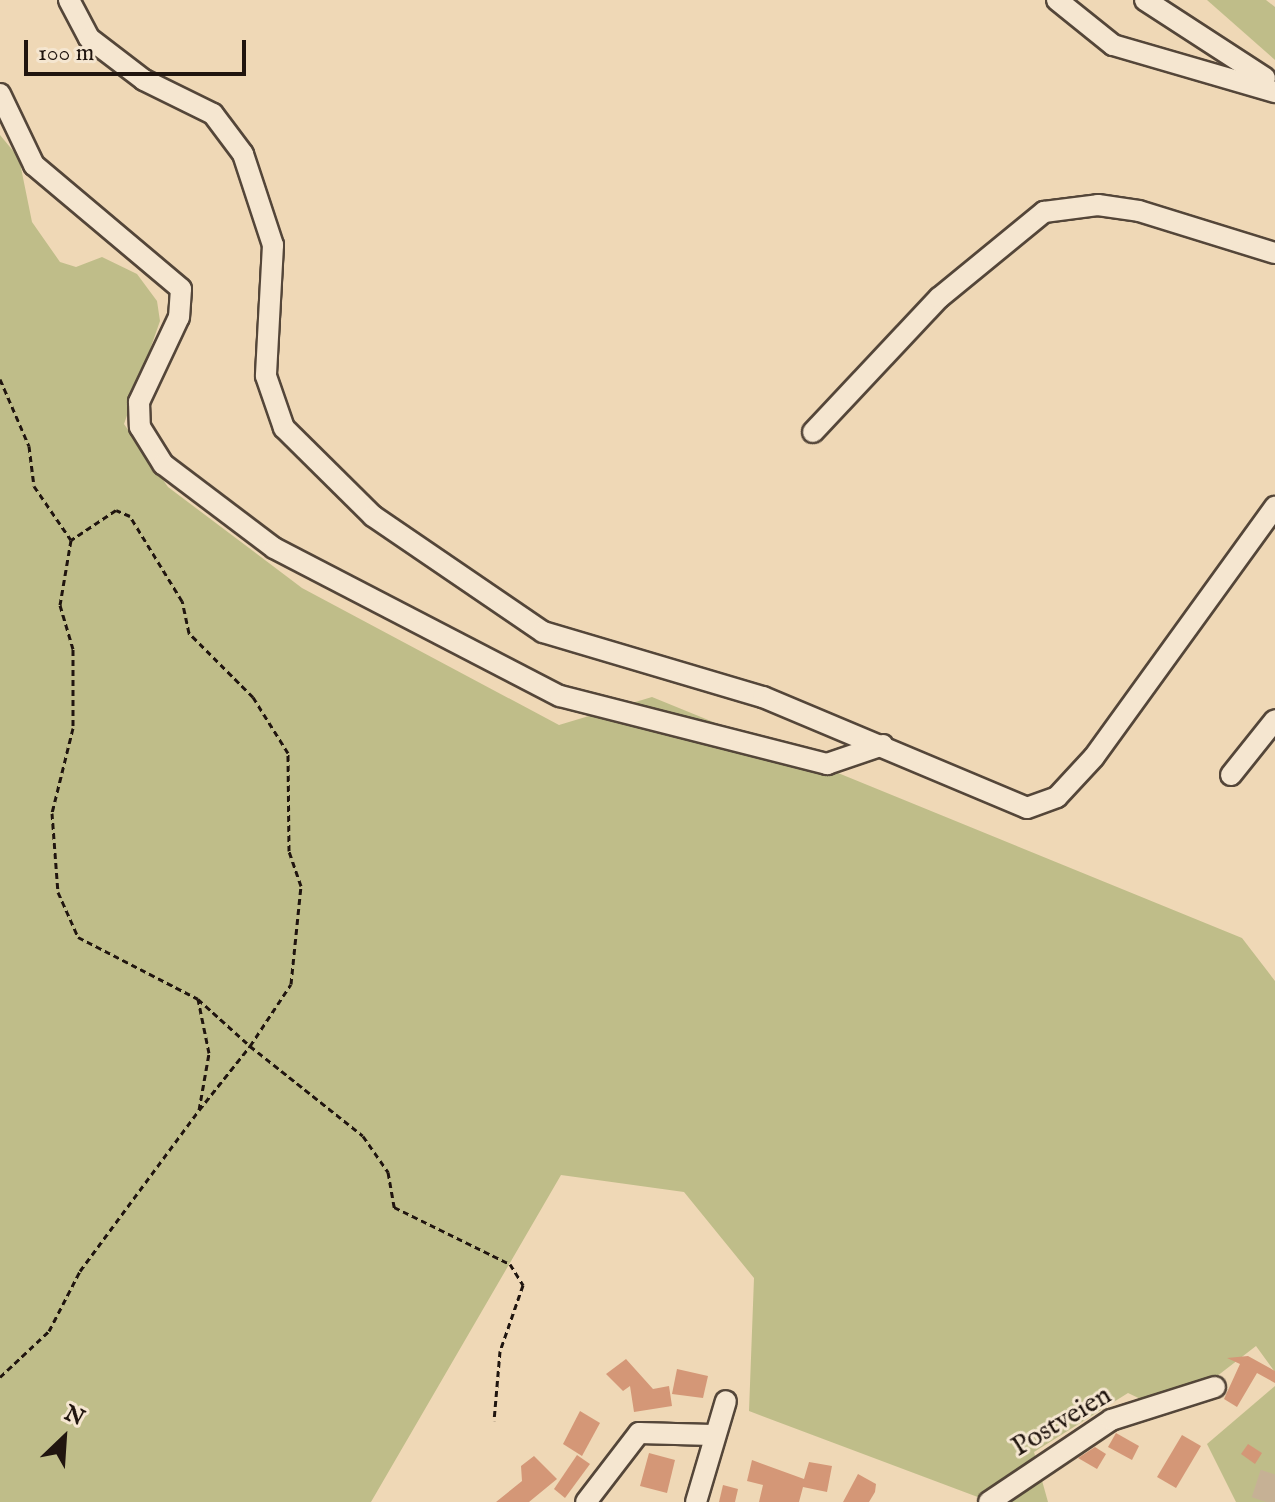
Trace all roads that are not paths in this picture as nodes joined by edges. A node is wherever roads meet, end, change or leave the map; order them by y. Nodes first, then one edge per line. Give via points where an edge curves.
1 (69, 0) edge
2 (1057, 0) edge
3 (1145, 0) edge
4 (1275, 85) edge
5 (1275, 92) edge
6 (0, 94) edge
7 (1275, 253) edge
8 (813, 432) dead end
9 (1275, 507) edge
10 (1275, 720) edge
11 (883, 745) junction
12 (1231, 775) dead end
13 (1215, 1387) dead end
14 (726, 1401) dead end
15 (712, 1435) junction
16 (586, 1502) edge
17 (696, 1502) edge
18 (989, 1502) edge

1 - 11 street via 89,38 144,80 213,114 243,154 273,245 269,392 284,428 324,473 465,584 543,632 709,678
2 - 5 street via 1113,45
3 - 4 street
6 - 11 street via 34,165 181,289 179,317 139,402 140,427 163,464 274,548 560,696 827,764
7 - 8 street via 1139,211 1098,205 1044,212 939,298
9 - 11 street via 1155,681 1057,797 1010,806
10 - 12 street
13 - 18 street, Postveien via 1111,1420
14 - 15 street
15 - 16 street via 639,1433
15 - 17 street

